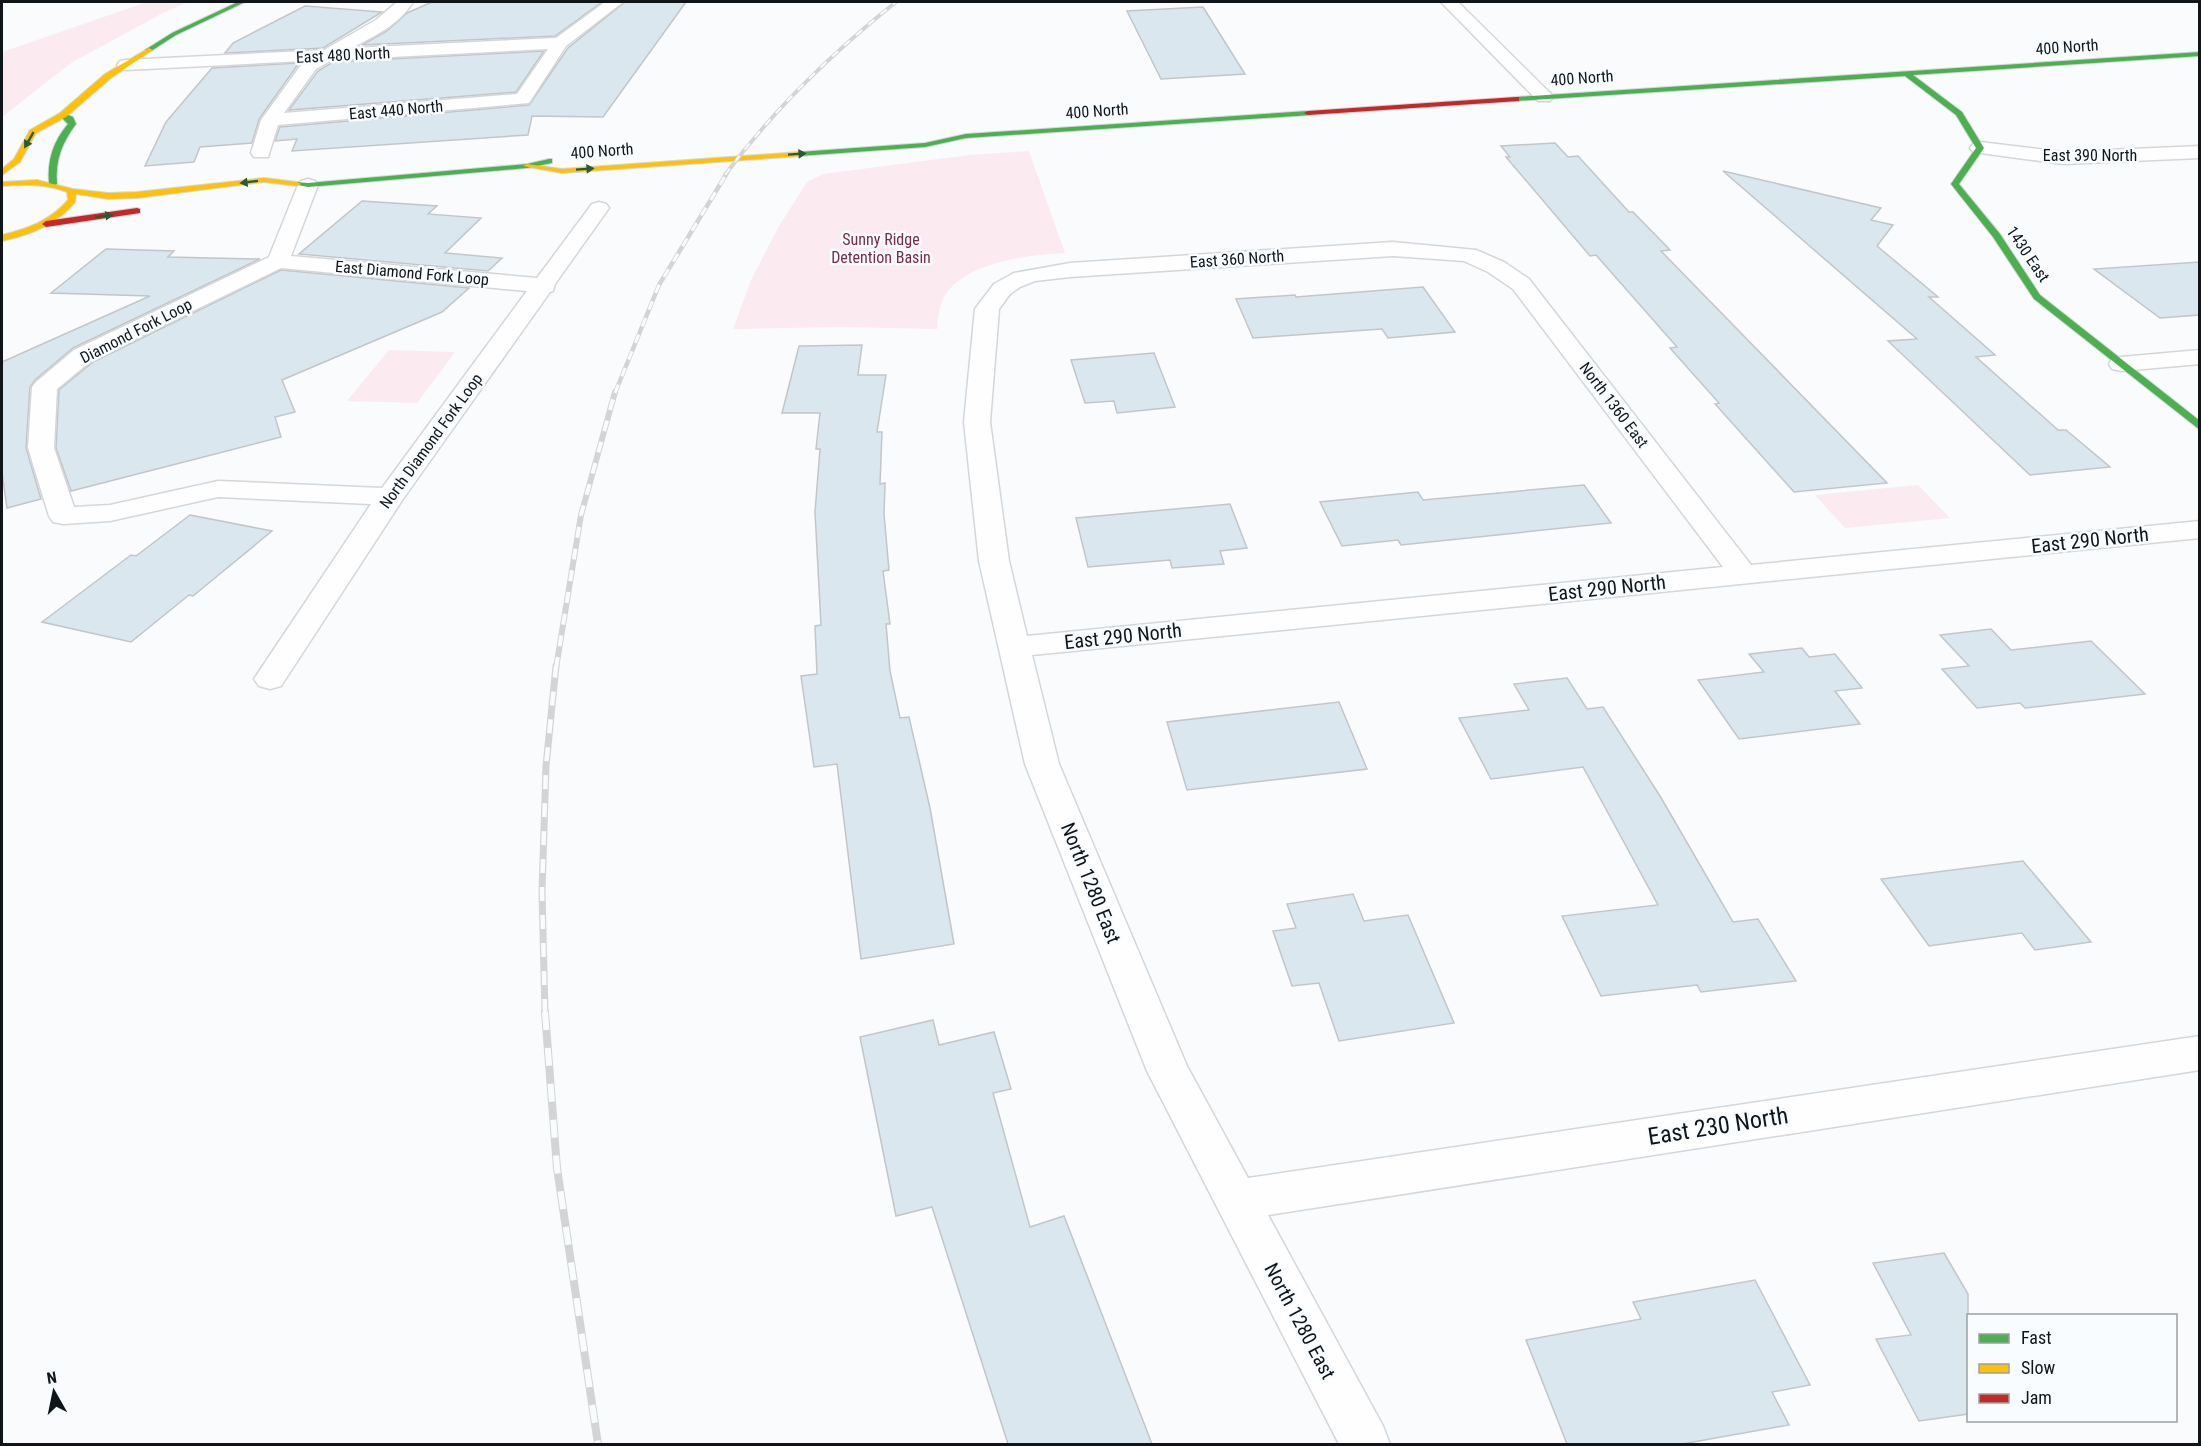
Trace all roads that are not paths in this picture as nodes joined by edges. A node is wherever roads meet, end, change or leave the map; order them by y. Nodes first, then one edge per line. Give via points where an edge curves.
1 (242, 2) edge
2 (405, 2) edge
3 (615, 2) edge
4 (1449, 2) edge
5 (560, 43) junction
6 (2199, 54) edge
7 (325, 56) junction
8 (126, 65) junction
9 (1907, 74) junction
10 (1544, 97) junction
11 (63, 115) junction
12 (270, 120) junction
13 (1980, 148) junction
14 (2199, 152) edge
15 (261, 153) dead end
16 (2, 173) edge
17 (2, 184) edge
18 (53, 184) junction
19 (308, 185) junction
20 (71, 191) junction
21 (267, 197) dead end
22 (599, 208) dead end
23 (148, 210) dead end
24 (46, 224) junction
25 (2, 238) edge
26 (1468, 255) joint
27 (278, 261) junction
28 (1008, 283) joint
29 (545, 286) junction
30 (2199, 357) edge
31 (2121, 364) junction
32 (2199, 427) edge
33 (390, 497) junction
34 (2199, 529) edge
35 (1743, 574) junction
36 (1014, 647) junction
37 (270, 679) dead end
38 (2199, 1053) edge
39 (1236, 1200) junction
40 (1365, 1444) edge

1 - 8 main road via 174,34
2 - 7 street via 382,24
3 - 5 street
4 - 10 street
5 - 7 street, East 480 North
5 - 12 street, East 440 North via 523,99
6 - 9 main road, 400 North
7 - 8 street, East 480 North
7 - 12 street via 310,65
8 - 11 main road
9 - 10 main road, 400 North
9 - 13 main road via 1959,114
10 - 19 main road, 400 North via 966,136 925,145 562,171 527,166
11 -> 16 main road via 33,132 17,160
11 - 18 main road via 72,124 53,150
12 - 15 street
13 - 14 street, East 390 North via 2063,158
13 - 31 main road, 1430 East via 1955,184 1997,236 2037,297
17 - 18 main road
18 - 20 main road
19 -> 20 main road via 264,180 136,195
19 - 21 main road
19 - 27 street
20 - 24 main road via 68,208
22 - 29 street, North Diamond Fork Loop
24 -> 23 main road
24 - 25 main road
26 - 28 street, East 360 North via 1382,249 1070,270 1036,274
26 - 35 street, North 1360 East via 1521,284
27 - 29 street, East Diamond Fork Loop
27 - 33 street, Diamond Fork Loop via 83,356 45,387 41,448 63,516 110,513 218,489
28 - 36 street, North 1280 East via 994,293 987,309 977,422 994,561
29 - 33 street, North Diamond Fork Loop
30 - 31 street
31 - 32 main road, 1430 East
33 - 37 street, North Diamond Fork Loop
34 - 35 street, East 290 North
35 - 36 street, East 290 North
36 - 39 street, North 1280 East via 1042,764 1168,1071
38 - 39 street, East 230 North
39 - 40 street, North 1280 East

